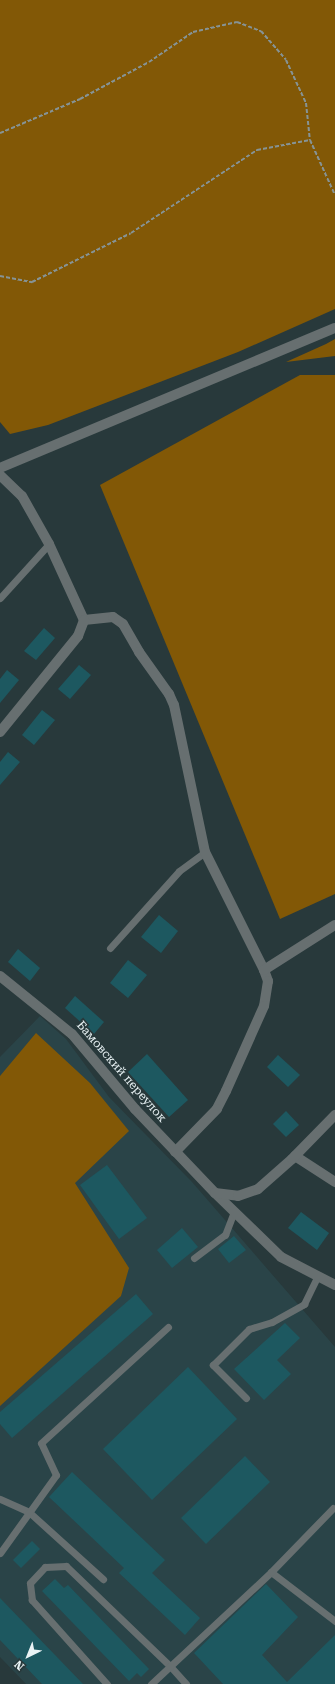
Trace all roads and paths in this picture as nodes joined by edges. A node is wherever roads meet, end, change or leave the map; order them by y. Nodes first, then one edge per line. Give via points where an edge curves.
1 (0, 133) edge
2 (310, 140) junction
3 (335, 195) edge
4 (0, 276) edge
5 (335, 328) edge
6 (0, 468) edge
7 (0, 474) edge
8 (49, 544) junction
9 (0, 598) edge
10 (84, 620) junction
11 (0, 732) edge
12 (205, 852) junction
13 (335, 925) edge
14 (110, 948) dead end
15 (264, 970) junction
16 (0, 976) edge
17 (335, 1114) edge
18 (175, 1152) junction
19 (295, 1156) junction
20 (335, 1182) edge
21 (215, 1193) junction
22 (234, 1211) junction
23 (194, 1258) dead end
24 (317, 1276) junction
25 (335, 1285) edge
26 (168, 1327) dead end
27 (246, 1398) dead end
28 (0, 1499) edge
29 (333, 1508) dead end
30 (29, 1512) junction
31 (0, 1553) edge
32 (271, 1572) junction
33 (103, 1579) dead end
34 (335, 1621) edge
35 (170, 1666) junction
36 (107, 1684) edge
37 (152, 1684) edge
38 (186, 1684) edge

1 - 2 path via 80,99 149,62 193,32 237,22 261,31 286,60 306,103
2 - 3 path
2 - 4 path via 257,150 131,234 32,282
5 - 6 street
7 - 8 street via 22,496
8 - 9 lane
8 - 10 street
10 - 11 street via 78,636
10 - 12 street via 113,617 123,624 139,652 169,694 174,704
12 - 14 lane via 179,871
12 - 15 street
13 - 15 street
15 - 18 street via 268,981 264,1006 226,1091 217,1109
16 - 18 street, Бамовский переулок via 72,1034 114,1086
17 - 19 street
18 - 21 street, Бамовский переулок
19 - 20 street
19 - 21 street via 258,1189 238,1196
21 - 22 street, Бамовский переулок
22 - 23 lane via 225,1235
22 - 24 street, Бамовский переулок via 281,1257
24 - 25 street, Бамовский переулок
24 - 27 lane via 304,1304 272,1322 249,1329 213,1365
26 - 30 lane via 41,1443 56,1475
28 - 30 lane
29 - 32 lane
30 - 31 lane
30 - 33 lane
32 - 34 lane
32 - 35 lane
35 - 36 lane via 66,1566 45,1567 30,1583 32,1600
35 - 37 lane
35 - 38 lane

